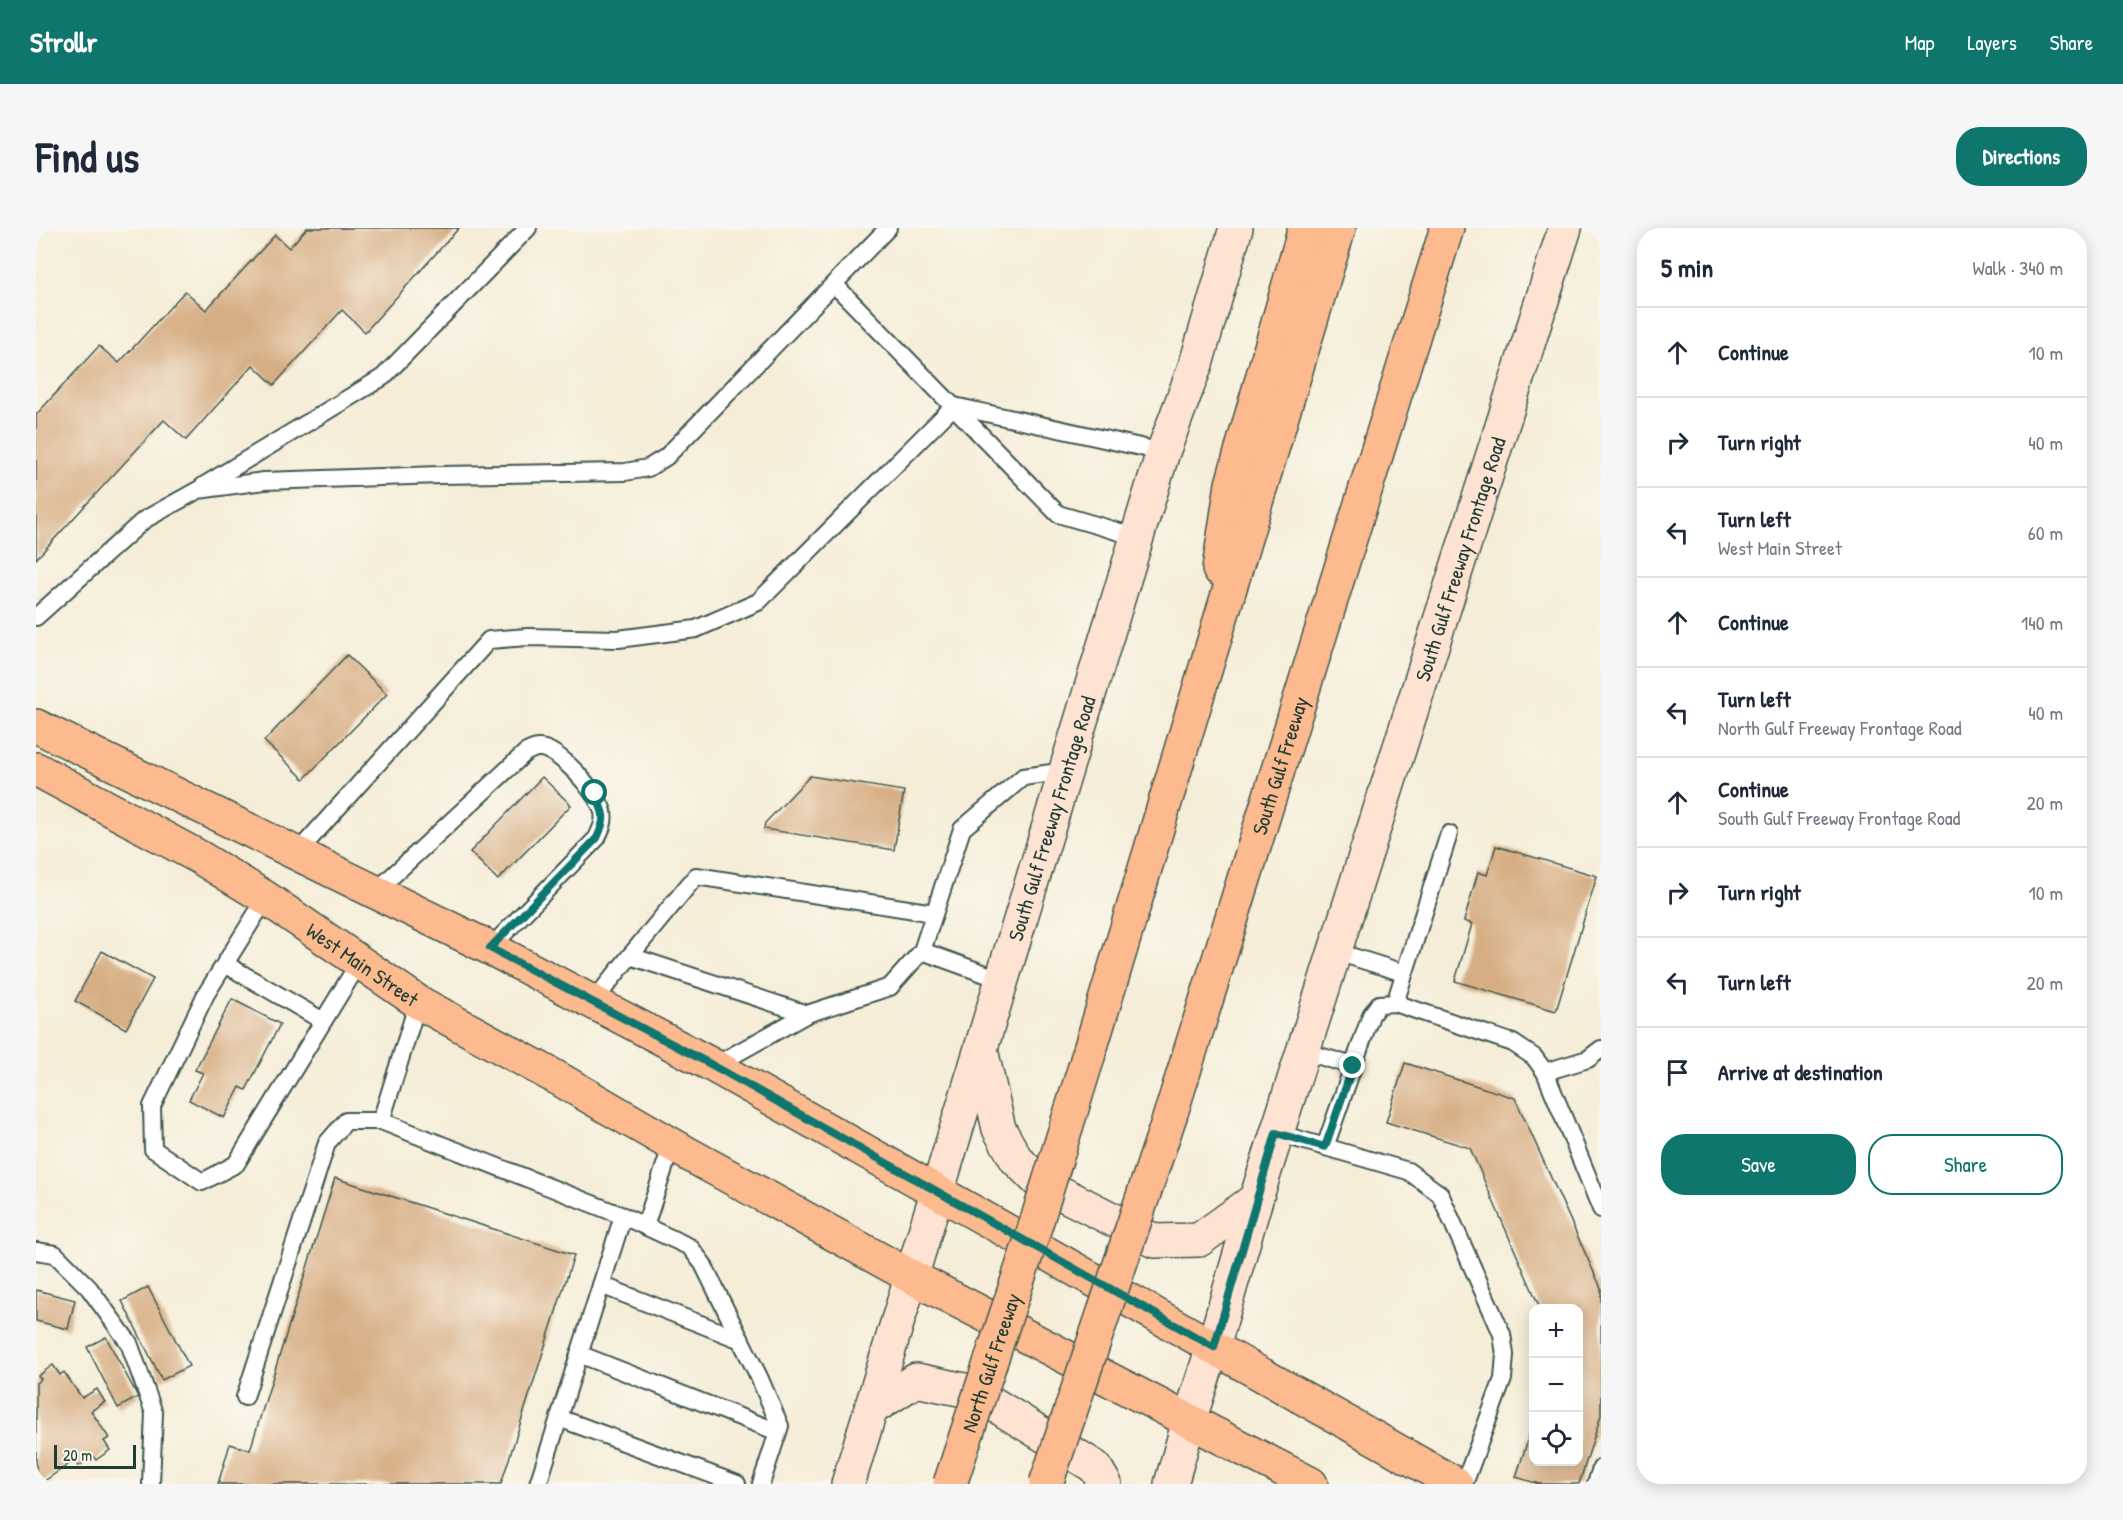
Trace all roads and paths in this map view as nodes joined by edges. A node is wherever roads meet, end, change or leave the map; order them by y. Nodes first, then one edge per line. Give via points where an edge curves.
1 (528, 228) edge
2 (888, 228) edge
3 (1236, 228) edge
4 (1305, 228) edge
5 (1339, 228) edge
6 (1447, 228) edge
7 (1565, 228) edge
8 (834, 284) junction
9 (954, 406) junction
10 (1163, 452) junction
11 (198, 490) junction
12 (1137, 537) junction
13 (36, 617) edge
14 (1200, 691) junction
15 (36, 726) edge
16 (36, 769) edge
17 (1066, 771) junction
18 (1449, 834) dead end
19 (297, 853) junction
20 (375, 892) junction
21 (266, 898) junction
22 (934, 913) junction
23 (490, 948) junction
24 (922, 951) junction
25 (1334, 951) junction
26 (630, 956) junction
27 (360, 961) junction
28 (225, 964) junction
29 (1404, 973) junction
30 (1002, 980) junction
31 (418, 1002) junction
32 (593, 1002) junction
33 (1395, 1004) junction
34 (807, 1014) junction
35 (323, 1021) junction
36 (981, 1049) junction
37 (1601, 1049) edge
38 (1303, 1051) junction
39 (714, 1066) junction
40 (1353, 1066) junction
41 (1545, 1071) junction
42 (381, 1121) junction
43 (1276, 1133) junction
44 (1325, 1147) junction
45 (681, 1150) junction
46 (937, 1192) junction
47 (1256, 1199) junction
48 (1601, 1209) edge
49 (623, 1216) junction
50 (645, 1226) junction
51 (36, 1251) edge
52 (910, 1276) junction
53 (601, 1285) junction
54 (741, 1340) junction
55 (1214, 1347) junction
56 (579, 1354) junction
57 (245, 1397) dead end
58 (871, 1409) junction
59 (559, 1418) junction
60 (1198, 1426) junction
61 (778, 1432) junction
62 (1601, 1468) edge
63 (151, 1484) edge
64 (538, 1484) edge
65 (737, 1484) edge
66 (761, 1484) edge
67 (848, 1484) edge
68 (950, 1484) edge
69 (1046, 1484) edge
70 (1105, 1484) edge
71 (1171, 1484) edge
72 (1311, 1484) edge
73 (1456, 1484) edge
74 (1464, 1484) edge
75 (1596, 1484) edge

1 - 11 lane via 382,377
2 - 8 lane
3 - 10 main road, South Gulf Freeway Frontage Road via 1196,364
4 - 14 main road via 1232,484
5 - 14 main road
6 - 69 main road, South Gulf Freeway, bridge via 1171,1113
7 - 25 main road, South Gulf Freeway Frontage Road
8 - 9 lane
8 - 11 lane via 666,457 648,468 626,472 264,481
9 - 10 lane
9 - 12 lane via 1058,514
9 - 19 lane via 758,603 696,629 618,639 489,640
10 - 12 main road, South Gulf Freeway Frontage Road
11 - 13 lane via 144,520
12 - 17 main road, South Gulf Freeway Frontage Road
14 - 68 main road, North Gulf Freeway, bridge via 1030,1243
15 - 19 main road
16 - 21 main road, West Main Street
17 - 22 lane via 1023,777 962,829
17 - 30 main road, South Gulf Freeway Frontage Road
18 - 29 lane
19 - 20 main road
20 - 23 main road
20 - 23 lane via 525,753 539,747 554,752 595,793 604,823 597,838
21 - 27 main road, West Main Street
21 - 28 lane
22 - 24 lane
22 - 26 lane via 696,876
23 - 32 main road
24 - 30 lane
24 - 34 lane via 890,987
25 - 29 lane
25 - 38 main road, South Gulf Freeway Frontage Road
26 - 32 lane
26 - 34 lane
27 - 31 main road, West Main Street
27 - 35 lane
28 - 35 lane
28 - 35 lane via 206,994 152,1106 153,1149 201,1182 236,1164
29 - 33 lane
30 - 36 main road, South Gulf Freeway Frontage Road
31 - 42 lane
31 - 45 main road, West Main Street
32 - 39 main road
33 - 40 lane via 1379,1004 1371,1015
33 - 41 lane via 1513,1043 1534,1057
34 - 39 lane
36 - 46 main road, South Gulf Freeway Frontage Road
36 - 47 main road via 999,1129 1016,1159 1039,1182 1155,1241 1198,1240
37 - 41 lane via 1588,1059
38 - 40 lane
38 - 43 main road, South Gulf Freeway Frontage Road
39 - 46 main road
40 - 44 lane
41 - 48 lane
42 - 49 lane
42 - 57 lane via 346,1121 327,1143
43 - 44 lane
43 - 47 main road, South Gulf Freeway Frontage Road
44 - 74 lane via 1408,1171 1440,1194 1502,1334 1503,1379
45 - 50 lane
45 - 52 main road, West Main Street
46 - 52 main road, South Gulf Freeway Frontage Road
46 - 55 main road
47 - 55 main road, South Gulf Freeway Frontage Road
49 - 50 lane
49 - 53 lane
50 - 54 lane via 690,1247 703,1264
51 - 63 lane via 55,1254 89,1288 129,1343 154,1413
52 - 58 main road, South Gulf Freeway Frontage Road
52 - 60 main road, West Main Street
53 - 54 lane
53 - 56 lane
54 - 61 lane via 780,1426
55 - 60 main road, South Gulf Freeway Frontage Road
55 - 73 main road
56 - 59 lane
56 - 61 lane
58 - 67 main road, South Gulf Freeway Frontage Road
58 - 70 main road via 916,1380 974,1392 1095,1467
59 - 64 lane
59 - 65 lane
60 - 71 main road, South Gulf Freeway Frontage Road
60 - 72 main road, West Main Street
61 - 66 lane
62 - 75 lane

